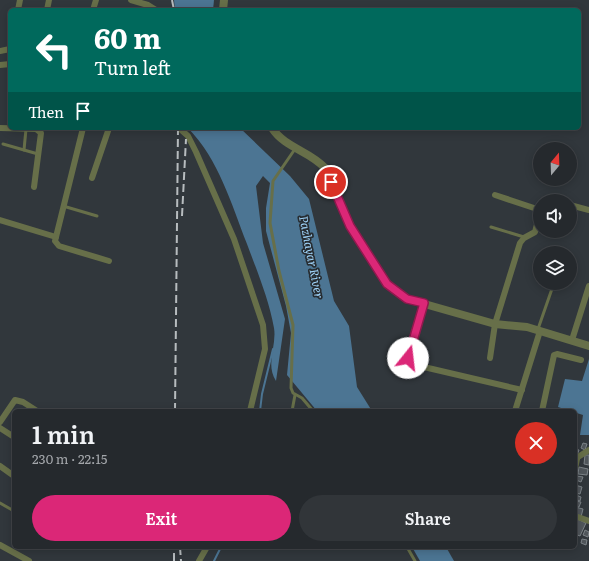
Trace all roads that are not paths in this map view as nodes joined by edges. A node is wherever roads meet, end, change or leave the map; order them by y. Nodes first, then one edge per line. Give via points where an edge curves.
1 (131, 0) edge
2 (151, 8) edge
3 (24, 130) edge
4 (37, 130) edge
5 (82, 130) edge
6 (108, 130) edge
7 (181, 130) edge
8 (274, 130) edge
9 (3, 144) dead end
10 (296, 148) junction
11 (24, 150) junction
12 (39, 154) junction
13 (92, 178) dead end
14 (34, 187) dead end
15 (496, 195) dead end
16 (63, 206) junction
17 (577, 207) edge
18 (533, 208) edge
19 (589, 210) edge
20 (97, 216) dead end
21 (0, 220) edge
22 (491, 227) dead end
23 (533, 233) edge
24 (56, 237) junction
25 (524, 238) junction
26 (109, 261) dead end
27 (589, 286) edge
28 (552, 290) edge
29 (424, 303) junction
30 (495, 324) junction
31 (539, 331) junction
32 (572, 340) junction
33 (589, 346) edge
34 (490, 358) dead end
35 (581, 360) dead end
36 (522, 390) junction
37 (295, 395) junction
38 (34, 409) edge
39 (250, 409) edge
40 (292, 409) edge
41 (311, 409) edge
42 (517, 409) edge
43 (542, 409) edge
44 (0, 422) edge
45 (0, 428) edge
46 (12, 437) edge
47 (589, 450) edge
48 (577, 458) edge
49 (0, 466) edge
50 (12, 475) edge
51 (0, 503) edge
52 (12, 510) edge
53 (577, 517) edge
54 (589, 521) edge
55 (0, 545) edge
56 (206, 549) edge
57 (408, 549) edge
58 (29, 561) edge
59 (199, 561) edge
60 (415, 561) edge

1 - 2 street
3 - 11 lane
4 - 12 street via 41,133
5 - 16 street
6 - 13 street
7 - 39 street via 188,136 196,152 227,224 263,325 265,348
8 - 10 street
9 - 11 lane
10 - 29 street via 319,161 325,168 350,226 387,284 407,299
10 - 37 lane via 273,181 270,223 293,324 290,384
11 - 12 lane
12 - 14 street
15 - 18 street
16 - 20 lane
16 - 24 street
17 - 19 street
21 - 24 street
22 - 25 lane
23 - 25 street
24 - 26 street via 56,244 59,246
25 - 30 street via 520,243
27 - 32 street
28 - 31 lane
29 - 30 street
29 - 36 street via 408,358 411,364
30 - 31 street
30 - 34 street
31 - 32 street
31 - 36 street
32 - 33 street
35 - 43 street via 557,354 554,356
36 - 42 street
37 - 40 lane
37 - 41 lane via 302,398
38 - 44 street via 15,400
45 - 46 street
47 - 48 street
49 - 50 street
51 - 52 lane
53 - 54 street
55 - 58 street
56 - 59 street
57 - 60 lane

